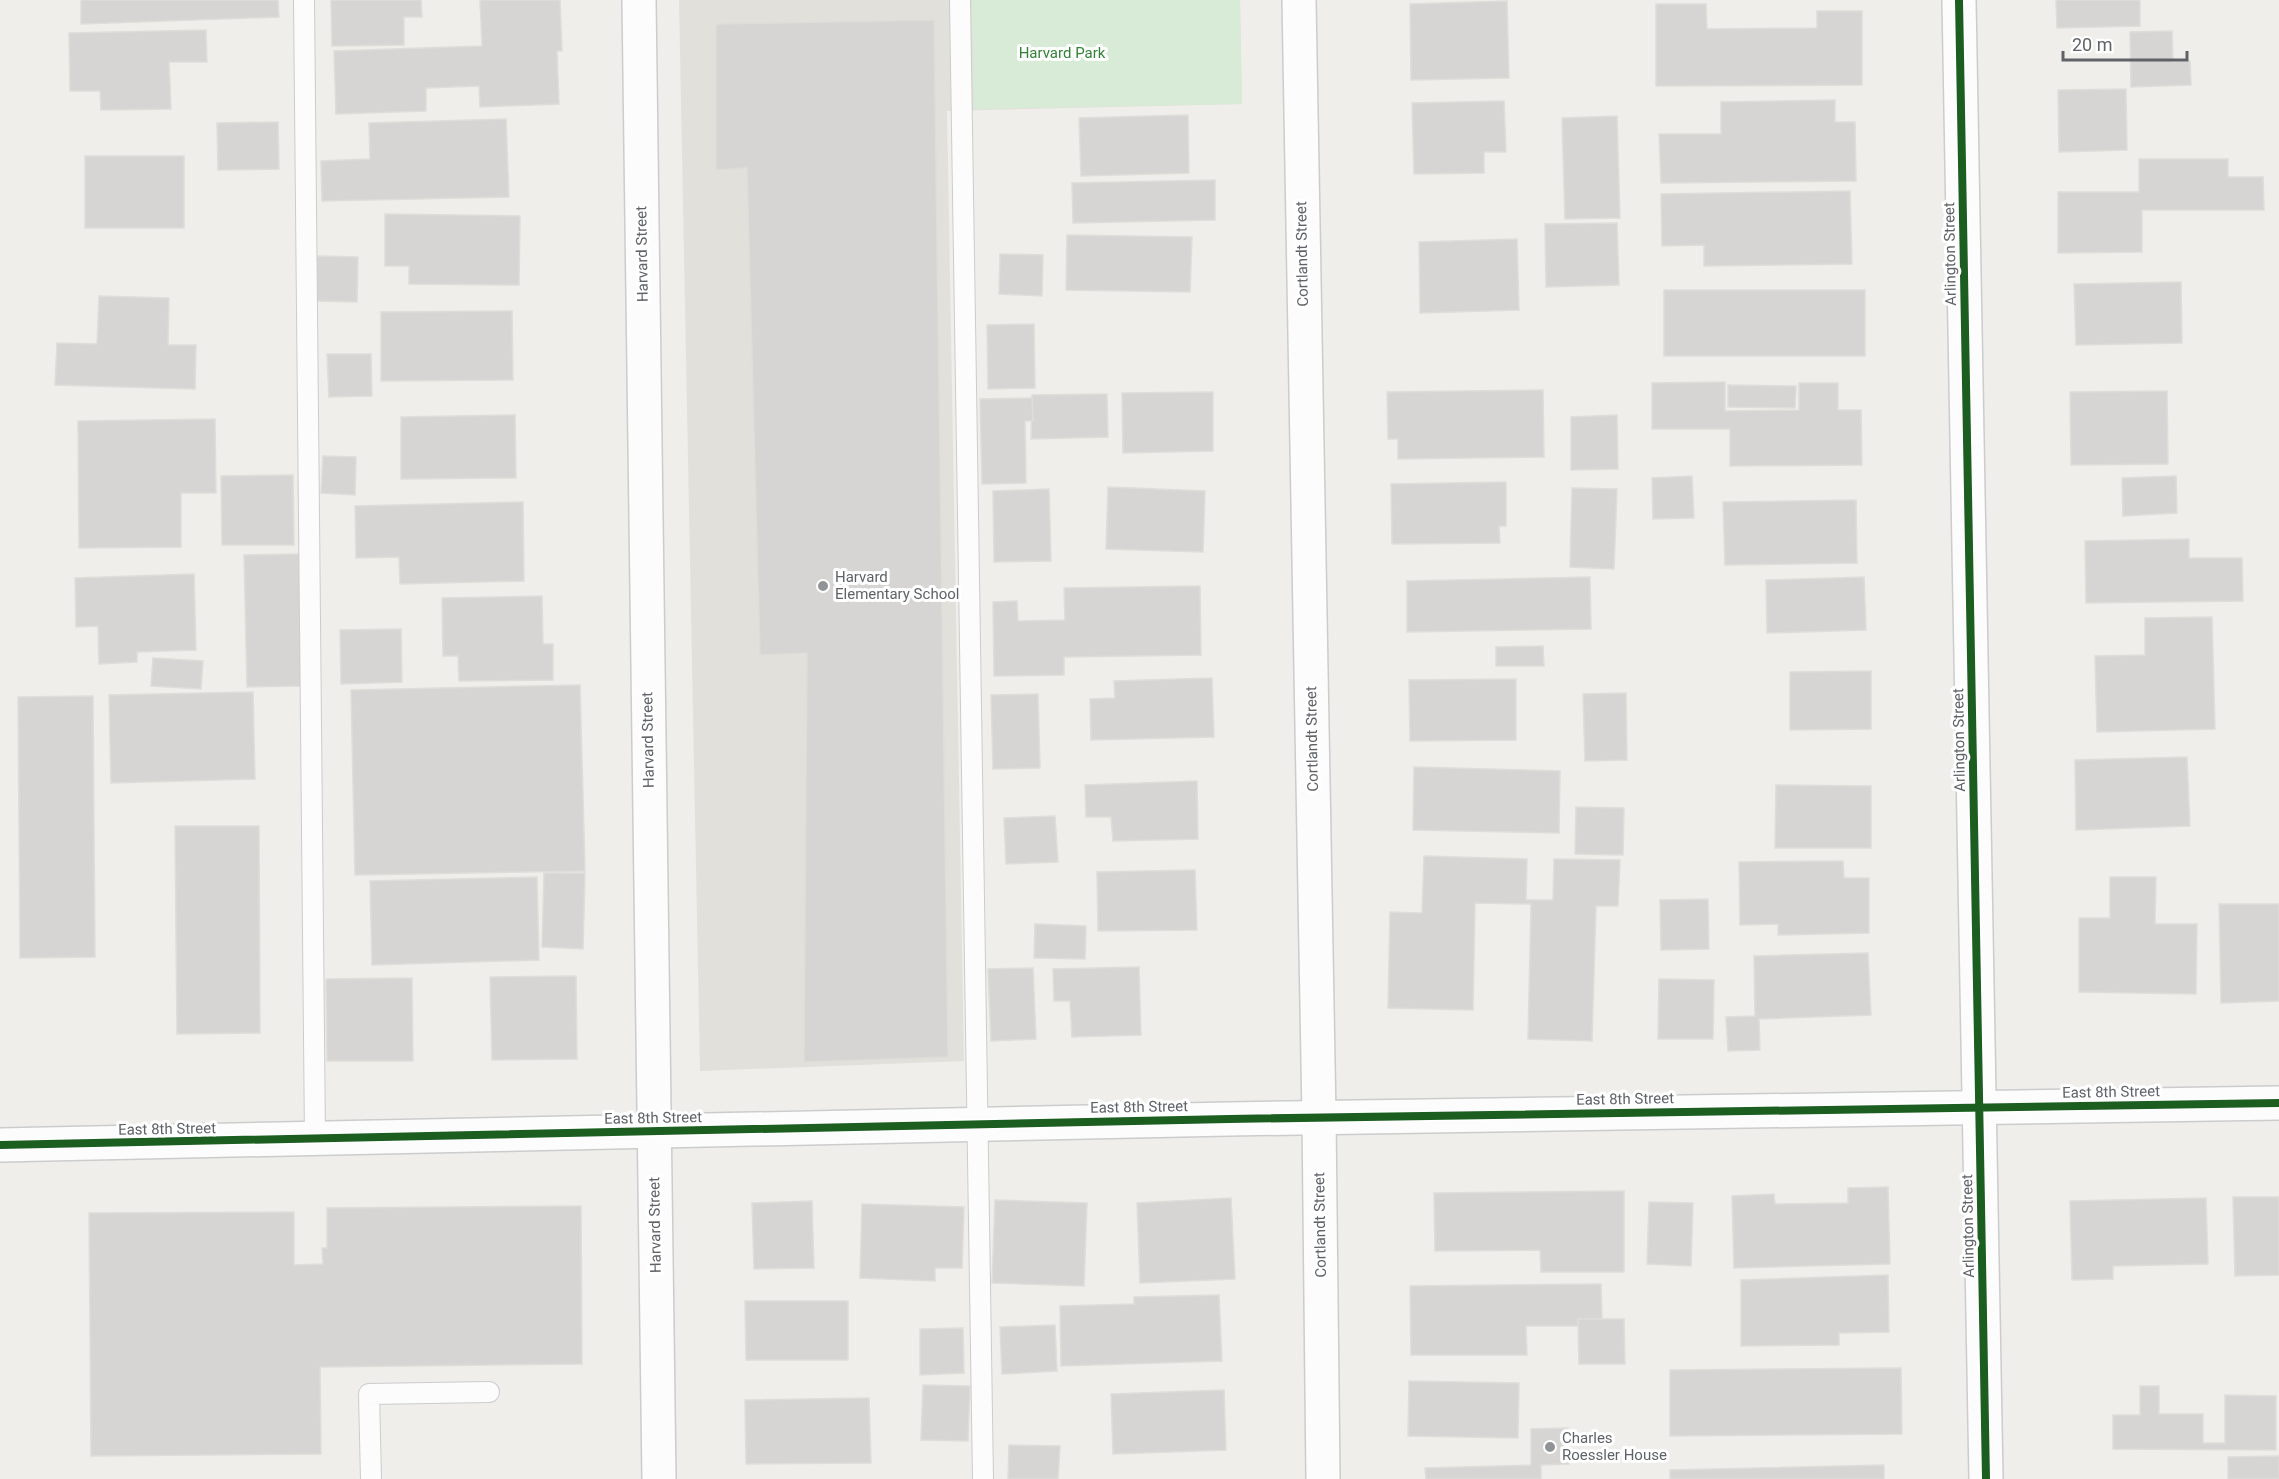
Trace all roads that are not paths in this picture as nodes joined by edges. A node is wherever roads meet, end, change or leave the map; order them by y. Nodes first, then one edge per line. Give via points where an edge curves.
1 (304, 0) edge
2 (639, 0) edge
3 (960, 0) edge
4 (1299, 0) edge
5 (1959, 0) edge
6 (2279, 1103) edge
7 (1979, 1108) junction
8 (1319, 1118) junction
9 (976, 1124) junction
10 (653, 1131) junction
11 (315, 1139) junction
12 (0, 1145) edge
13 (489, 1392) dead end
14 (371, 1479) edge
15 (659, 1479) edge
16 (983, 1479) edge
17 (1323, 1479) edge
18 (1986, 1479) edge

1 - 11 lane
2 - 10 street, Harvard Street
3 - 9 lane
4 - 8 street, Cortlandt Street
5 - 7 street, Arlington Street
6 - 7 street, East 8th Street
7 - 8 street, East 8th Street
7 - 18 street, Arlington Street
8 - 9 street, East 8th Street
8 - 17 street, Cortlandt Street
9 - 10 street, East 8th Street
9 - 16 lane
10 - 11 street, East 8th Street
10 - 15 street, Harvard Street
11 - 12 street, East 8th Street
13 - 14 lane via 369,1394

